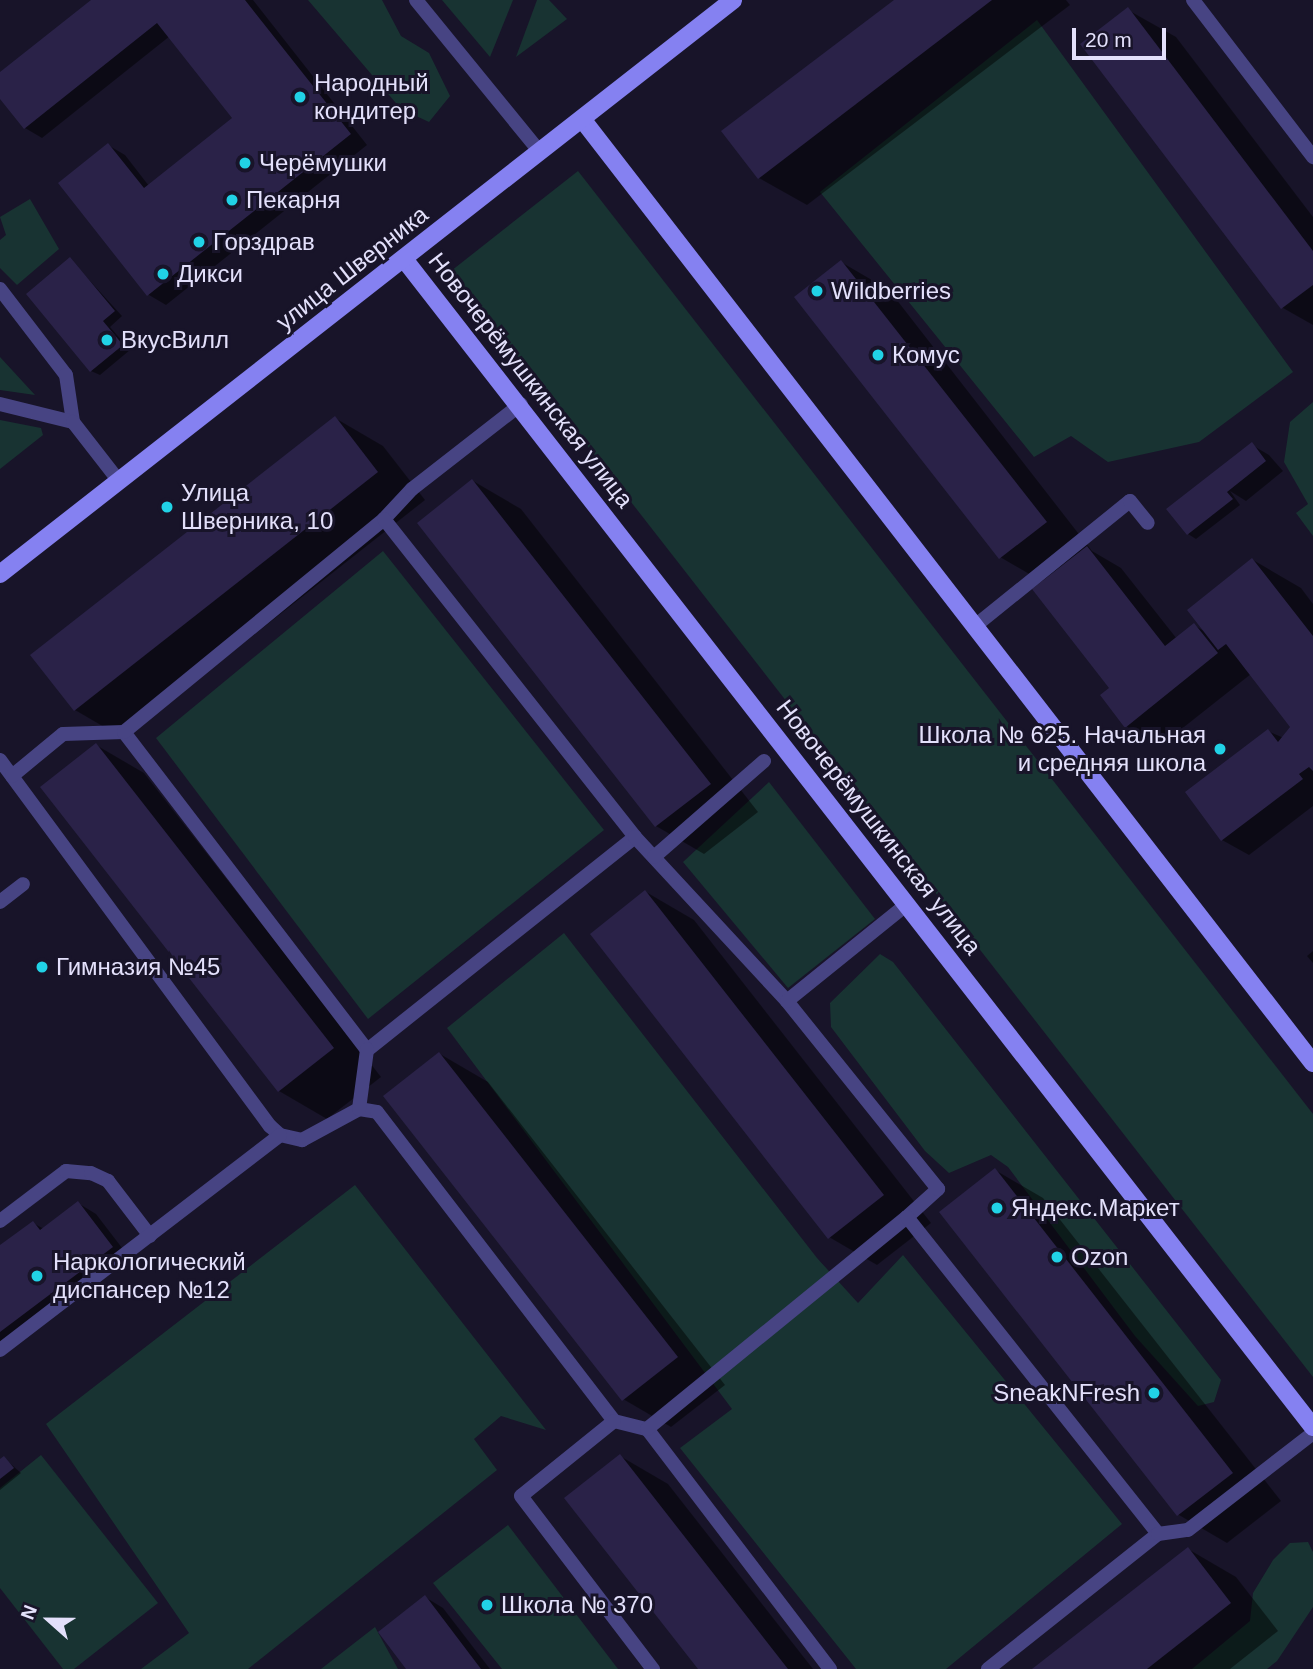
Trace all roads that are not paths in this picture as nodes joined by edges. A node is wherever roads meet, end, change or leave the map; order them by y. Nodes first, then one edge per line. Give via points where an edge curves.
1 (416, 0) edge
2 (733, 0) edge
3 (1193, 0) edge
4 (582, 119) junction
5 (541, 152) junction
6 (1313, 157) edge
7 (404, 259) junction
8 (0, 289) edge
9 (0, 404) edge
10 (521, 404) junction
11 (74, 422) junction
12 (119, 481) junction
13 (384, 519) junction
14 (1148, 523) dead end
15 (0, 574) edge
16 (975, 626) junction
17 (124, 732) junction
18 (0, 760) edge
19 (764, 761) dead end
20 (12, 776) junction
21 (635, 837) junction
22 (654, 857) junction
23 (23, 884) dead end
24 (0, 902) edge
25 (907, 904) junction
26 (787, 1001) junction
27 (367, 1050) junction
28 (1313, 1063) edge
29 (359, 1109) junction
30 (280, 1135) junction
31 (907, 1217) junction
32 (0, 1221) edge
33 (150, 1236) junction
34 (0, 1350) edge
35 (614, 1421) junction
36 (647, 1429) junction
37 (1313, 1430) edge
38 (1158, 1534) junction
39 (653, 1669) edge
40 (830, 1669) edge
41 (988, 1669) edge

1 - 5 lane
2 - 4 street, улица Шверника
3 - 6 lane
4 - 5 street, улица Шверника
4 - 16 street
5 - 7 street, улица Шверника
7 - 10 street, Новочерёмушкинская улица
7 - 12 street, улица Шверника
8 - 11 lane via 66,375
9 - 11 lane
10 - 13 lane via 412,489
10 - 25 street, Новочерёмушкинская улица
11 - 12 lane
12 - 15 street, улица Шверника
13 - 17 lane
13 - 21 lane
14 - 16 lane via 1130,501
16 - 28 street
17 - 20 lane via 63,734
17 - 27 lane
18 - 20 lane
19 - 22 lane
20 - 30 lane
21 - 22 lane
21 - 27 lane
22 - 26 lane
23 - 24 lane
25 - 26 lane
25 - 37 street, Новочерёмушкинская улица
26 - 31 lane via 937,1189
27 - 29 lane
29 - 30 lane via 302,1140
29 - 35 lane via 377,1112
30 - 33 lane
31 - 36 lane
31 - 38 lane
32 - 33 lane via 66,1171 91,1173 108,1181
33 - 34 lane
35 - 36 lane
35 - 39 lane via 522,1496
36 - 40 lane
37 - 38 lane via 1188,1530
38 - 41 lane

